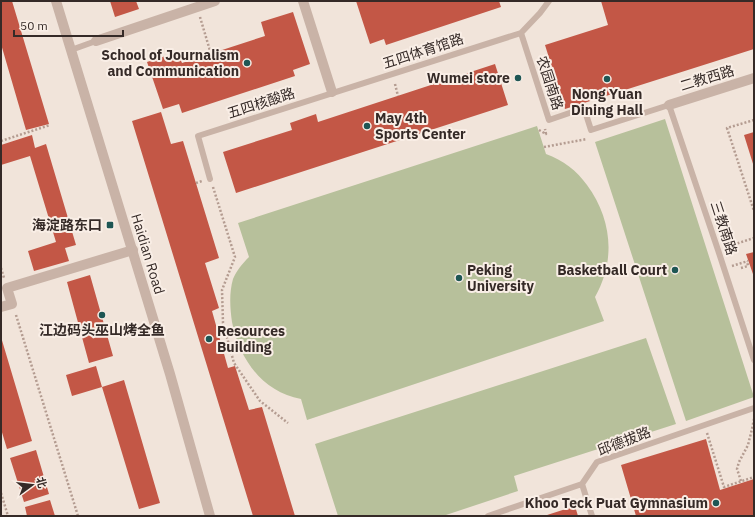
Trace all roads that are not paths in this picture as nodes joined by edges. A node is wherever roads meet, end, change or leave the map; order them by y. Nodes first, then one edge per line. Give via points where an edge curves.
1 (56, 1) edge
2 (215, 1) edge
3 (303, 1) edge
4 (549, 1) edge
5 (521, 33) junction
6 (96, 41) joint
7 (71, 50) junction
8 (754, 78) edge
9 (332, 92) junction
10 (669, 105) junction
11 (210, 179) road end
12 (132, 250) junction
13 (1, 307) edge
14 (754, 360) edge
15 (754, 408) edge
16 (582, 484) junction
17 (210, 516) edge
18 (488, 516) edge
19 (592, 516) edge

1 - 7 street, Haidian Road
2 - 6 street
3 - 9 street
4 - 5 lane
5 - 9 lane, 五四体育馆路
5 - 10 lane, 农园南路 via 549,120 584,108 591,130
6 - 7 lane
7 - 12 street, Haidian Road
8 - 10 street, 二教西路
9 - 11 lane, 五四核酸路 via 198,136
10 - 14 lane, 三教南路
12 - 13 street via 7,288 12,304
12 - 17 street, Haidian Road
15 - 16 lane, 邱德拔路 via 597,462
16 - 18 lane
16 - 19 lane

